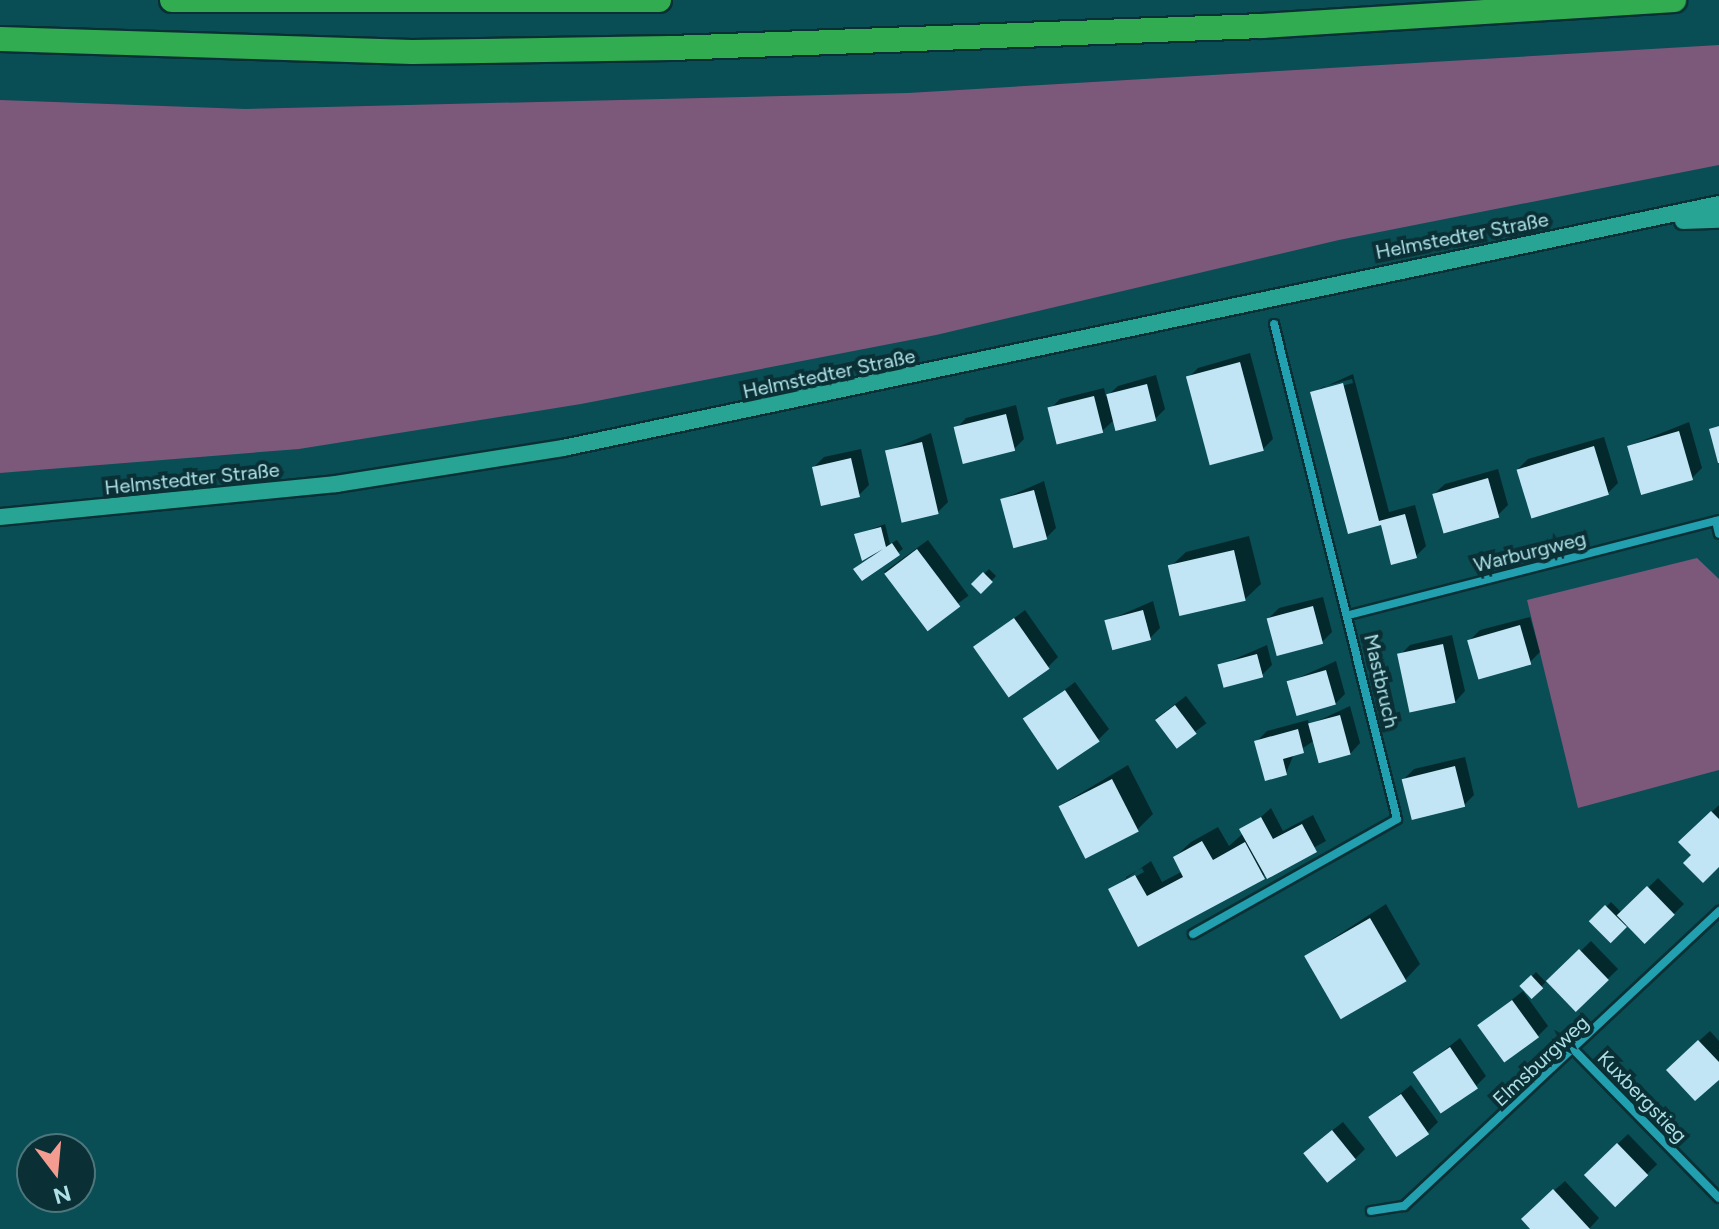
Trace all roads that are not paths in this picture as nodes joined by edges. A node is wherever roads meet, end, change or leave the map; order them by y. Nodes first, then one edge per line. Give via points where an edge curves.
1 (172, 0) edge
2 (659, 0) edge
3 (1674, 0) edge
4 (0, 39) edge
5 (1719, 204) edge
6 (1719, 220) edge
7 (1657, 221) junction
8 (1274, 324) dead end
9 (0, 517) edge
10 (1717, 520) edge
11 (1719, 534) edge
12 (1349, 615) junction
13 (1719, 911) edge
14 (1193, 934) dead end
15 (1576, 1052) junction
16 (1719, 1198) edge
17 (1371, 1211) dead end

1 - 2 highway
3 - 4 highway via 1262,26 671,48 380,51
5 - 7 street, Helmstedter Straße
6 - 7 street, Helmstedter Straße
7 - 9 street, Helmstedter Straße via 1344,279 563,448 336,484
8 - 12 street, Mastbruch
10 - 11 street
10 - 12 street, Warburgweg
12 - 14 street, Mastbruch via 1397,819
13 - 15 street, Elmsburgweg
15 - 16 street, Kuxbergstieg
15 - 17 street, Elmsburgweg via 1404,1206

